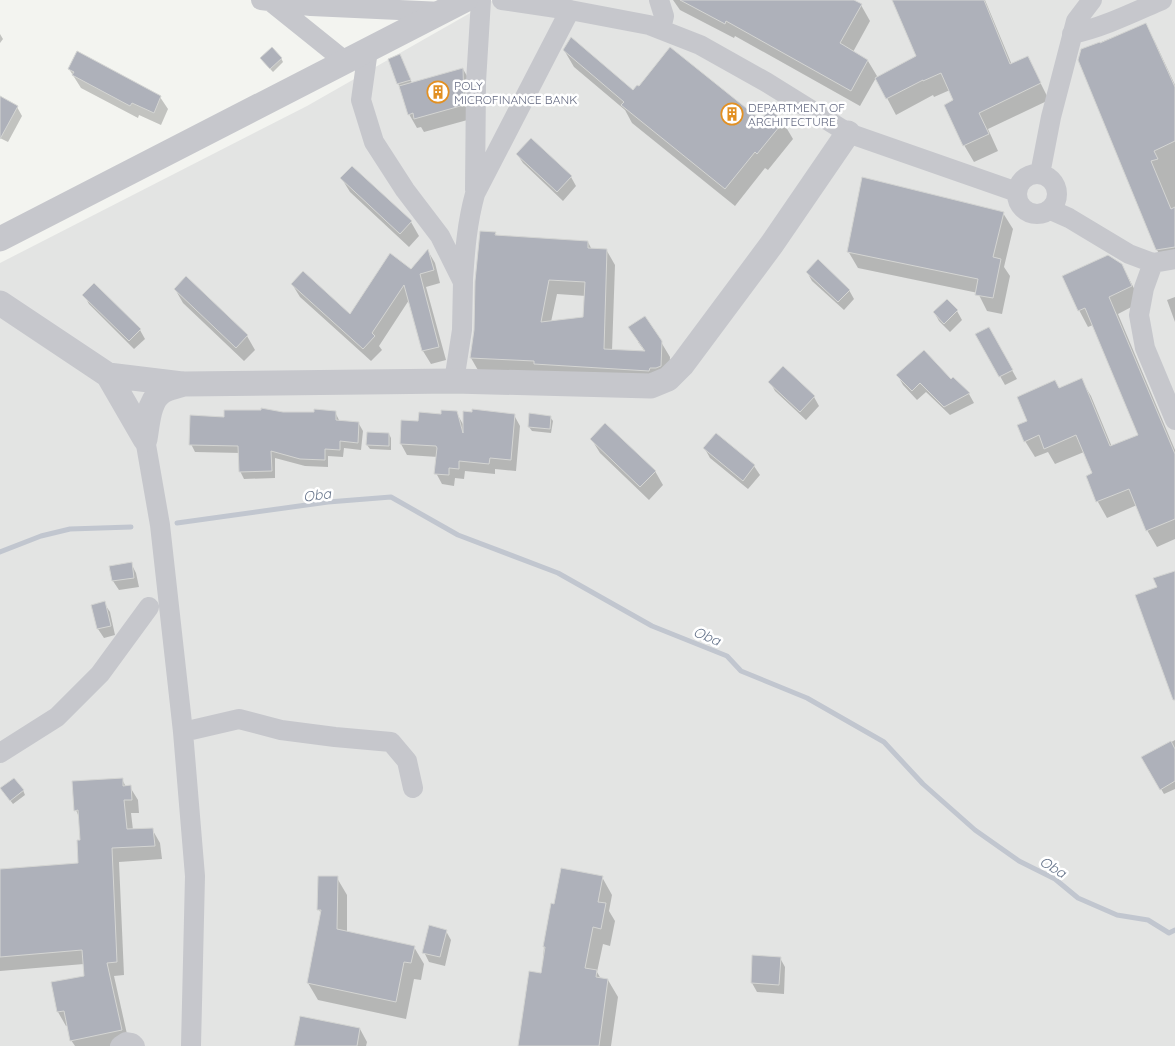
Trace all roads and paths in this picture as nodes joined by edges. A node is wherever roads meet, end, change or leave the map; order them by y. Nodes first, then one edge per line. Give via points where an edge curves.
1 (465, 0) edge
2 (482, 0) edge
3 (502, 0) edge
4 (659, 0) edge
5 (1092, 0) edge
6 (1162, 0) edge
7 (265, 1) edge
8 (570, 10) junction
9 (443, 12) junction
10 (661, 30) junction
11 (1072, 34) junction
12 (368, 50) junction
13 (346, 62) junction
14 (848, 133) junction
15 (1040, 174) junction
16 (1017, 192) junction
17 (474, 194) junction
18 (1050, 210) junction
19 (0, 240) edge
20 (1175, 259) edge
21 (1153, 264) junction
22 (462, 282) junction
23 (0, 303) edge
24 (108, 375) junction
25 (454, 381) junction
26 (184, 384) junction
27 (1175, 420) edge
28 (145, 439) junction
29 (149, 606) dead end
30 (183, 732) junction
31 (0, 753) edge
32 (413, 788) dead end
33 (120, 1046) edge
34 (135, 1046) edge
35 (190, 1046) edge

1 - 9 street
2 - 17 street via 476,82
3 - 8 street
4 - 10 street via 664,16
5 - 11 street via 1076,21
6 - 11 street via 1109,24
7 - 9 street
7 - 13 street
8 - 10 street
8 - 17 street
9 - 12 street
10 - 14 street via 700,45
11 - 15 street
12 - 13 street
12 - 22 street via 361,100 374,142 440,236
13 - 19 street
14 - 16 street
14 - 25 street via 772,244 682,365 668,379 650,386
15 - 16 street via 1023,180
15 - 18 street via 1052,180 1058,192 1055,205
16 - 18 street via 1021,206 1031,214
17 - 22 street via 466,234
18 - 21 street
20 - 21 street
21 - 27 street via 1138,315 1145,348
22 - 25 street via 462,330
23 - 24 street
24 - 26 street
24 - 28 street
25 - 26 street
26 - 28 street via 155,398
28 - 30 street via 160,525
29 - 31 street via 100,674 57,716
30 - 32 street via 239,719 281,730 390,742 407,761
30 - 35 street via 195,876
33 - 34 street via 126,1042

